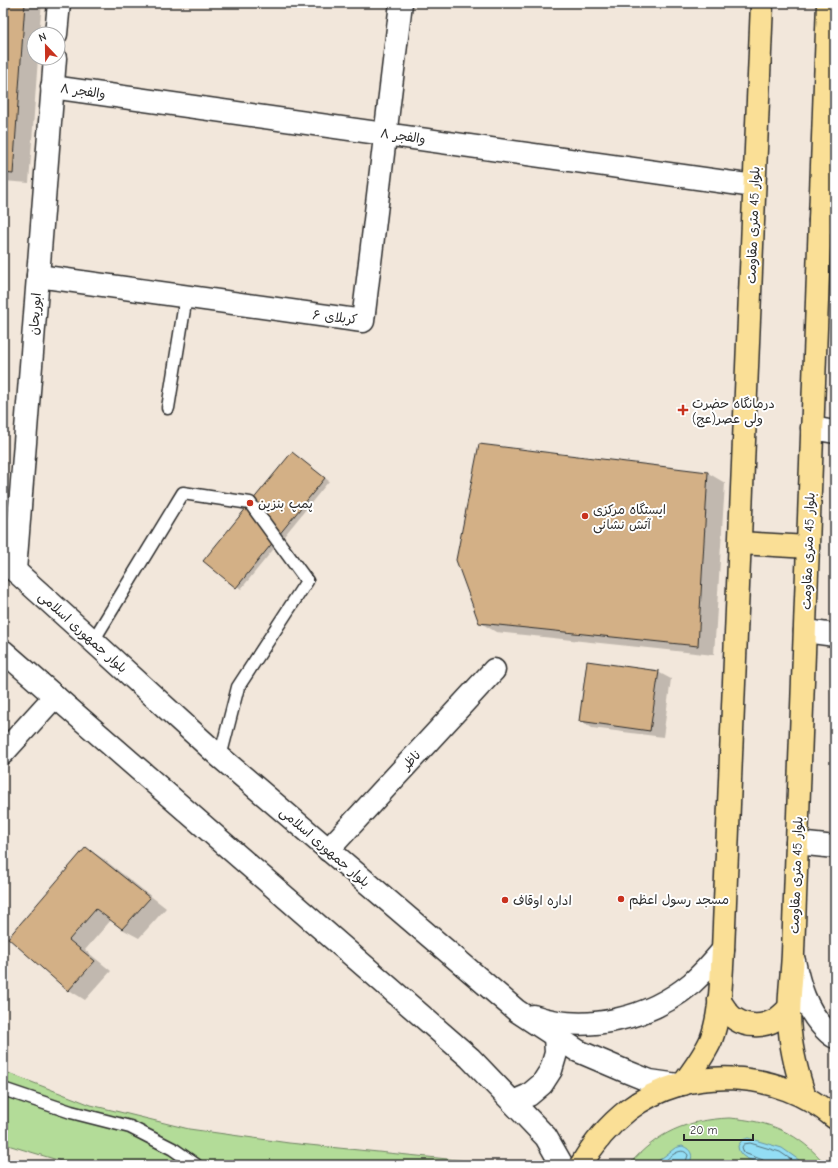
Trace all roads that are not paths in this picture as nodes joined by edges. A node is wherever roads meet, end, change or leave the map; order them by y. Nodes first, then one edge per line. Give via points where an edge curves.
1 (59, 3) edge
2 (401, 3) edge
3 (762, 3) edge
4 (830, 7) edge
5 (57, 26) edge
6 (54, 66) edge
7 (52, 87) junction
8 (385, 133) junction
9 (754, 186) junction
10 (828, 222) edge
11 (38, 276) junction
12 (186, 297) junction
13 (168, 408) dead end
14 (812, 428) junction
15 (835, 432) edge
16 (740, 543) junction
17 (808, 547) junction
18 (9, 566) edge
19 (805, 630) junction
20 (835, 635) edge
21 (93, 641) junction
22 (3, 651) edge
23 (494, 670) dead end
24 (55, 696) junction
25 (3, 753) edge
26 (220, 757) junction
27 (797, 843) junction
28 (835, 847) edge
29 (328, 850) junction
30 (723, 950) junction
31 (793, 955) junction
32 (719, 1000) junction
33 (789, 1008) junction
34 (516, 1011) junction
35 (555, 1036) junction
36 (835, 1037) edge
37 (680, 1085) junction
38 (3, 1089) edge
39 (805, 1097) junction
40 (513, 1102) junction
41 (835, 1118) edge
42 (196, 1165) edge
43 (562, 1165) edge
44 (581, 1165) edge

1 - 5 street
2 - 8 street, کربلای ۶
3 - 9 main road, بلوار 45 متری مقاومت
4 - 10 main road, بلوار 45 متری مقاومت
6 - 7 street, ابوریحان
7 - 8 street, والفجر ۸
7 - 11 street, ابوریحان
8 - 9 street, والفجر ۸
8 - 12 street, کربلای ۶ via 362,321
9 - 16 main road, بلوار 45 متری مقاومت
10 - 14 main road, بلوار 45 متری مقاومت
11 - 12 street, کربلای ۶
11 - 18 street, ابوریحان
12 - 13 lane
14 - 15 street
14 - 17 main road, بلوار 45 متری مقاومت
16 - 17 main road
16 - 30 main road, بلوار 45 متری مقاومت
17 - 19 main road, بلوار 45 متری مقاومت
18 - 21 street, بلوار جمهوری اسلامی
19 - 20 street
19 - 27 main road, بلوار 45 متری مقاومت
21 - 26 street, بلوار جمهوری اسلامی
21 - 26 lane via 183,493 250,503 307,581 238,688
22 - 24 street
23 - 29 street, ناظر
24 - 25 street
24 - 40 street via 470,1058
26 - 29 street, بلوار جمهوری اسلامی
27 - 28 street
27 - 31 main road, بلوار 45 متری مقاومت
29 - 34 street, بلوار جمهوری اسلامی
30 - 32 main road, بلوار 45 متری مقاومت
30 - 34 street via 692,983 673,997 631,1016 585,1023 562,1022
31 - 33 main road, بلوار 45 متری مقاومت
31 - 36 street via 799,985 810,1011
32 - 33 main road via 736,1020 750,1025 764,1025 775,1020
32 - 37 main road, بلوار 45 متری مقاومت via 717,1022 710,1041 704,1054
33 - 39 main road, بلوار 45 متری مقاومت via 792,1053
34 - 35 street, بلوار جمهوری اسلامی
35 - 37 street, بلوار جمهوری اسلامی via 578,1051 650,1081
35 - 40 street via 556,1053 551,1070 542,1084 529,1095
37 - 39 main road via 730,1078 781,1087
37 - 44 main road via 653,1095 629,1109 609,1127 591,1148
38 - 42 lane via 71,1112 130,1127 173,1149
39 - 41 main road
40 - 43 street via 546,1137

